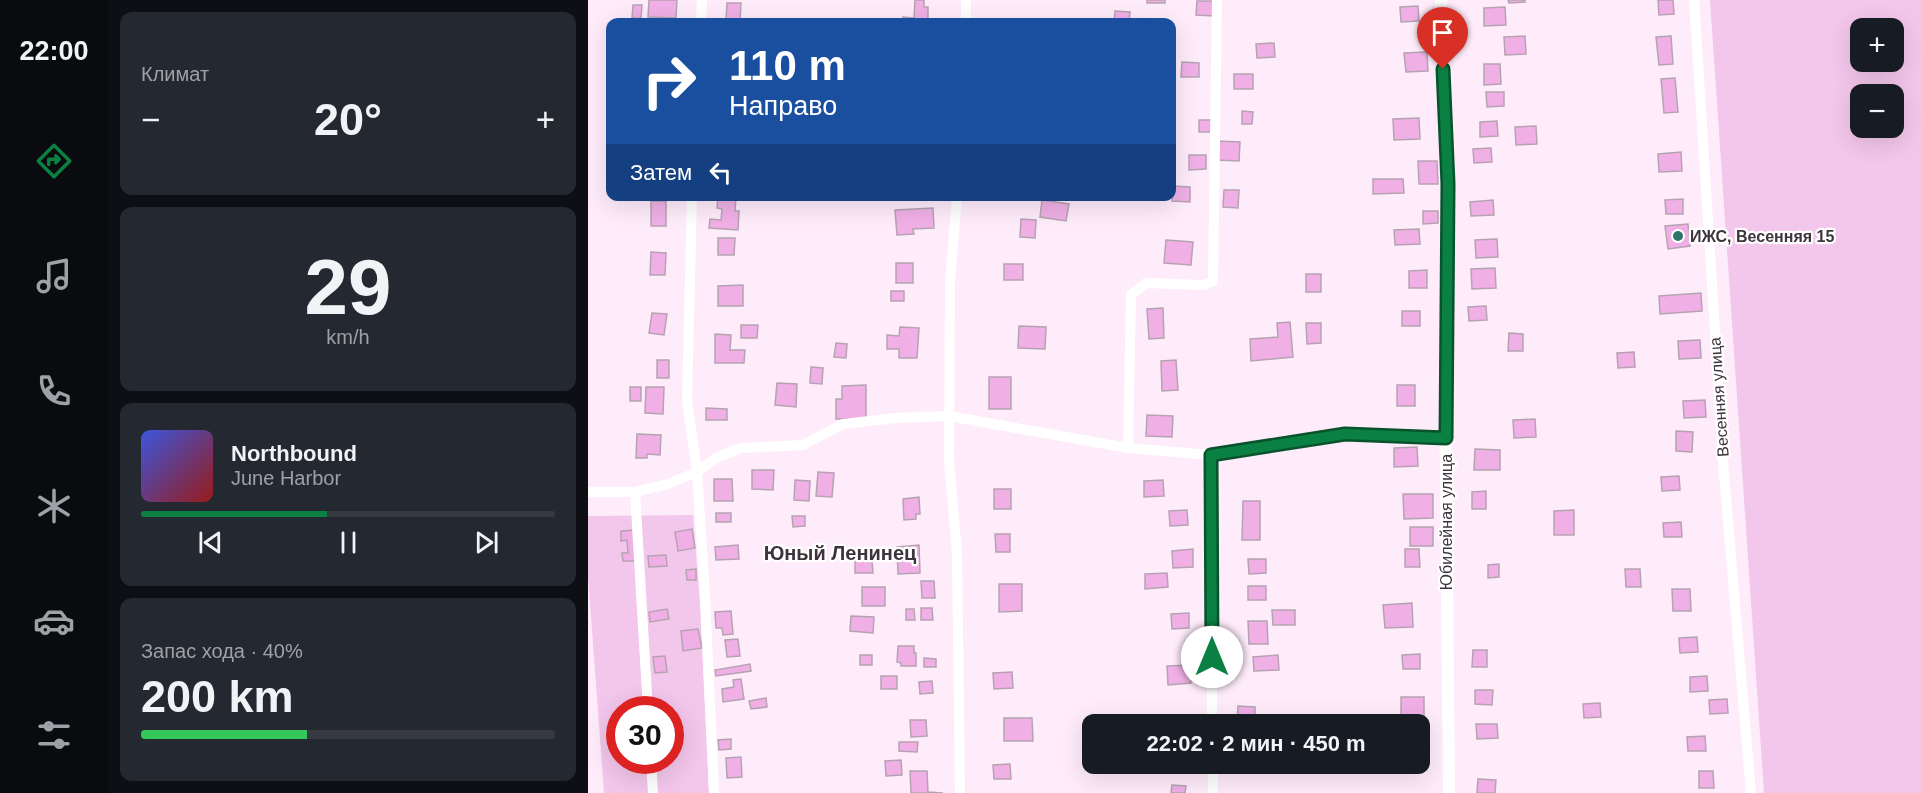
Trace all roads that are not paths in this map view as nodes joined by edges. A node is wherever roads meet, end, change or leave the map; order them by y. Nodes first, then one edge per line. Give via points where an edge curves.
1 (702, 0) edge
2 (966, 0) edge
3 (1216, 0) edge
4 (1441, 0) edge
5 (1694, 0) edge
6 (701, 18) edge
7 (966, 18) edge
8 (692, 201) edge
9 (957, 201) edge
10 (949, 416) junction
11 (1446, 438) junction
12 (1128, 448) junction
13 (1211, 455) junction
14 (697, 472) junction
15 (588, 492) edge
16 (635, 492) junction
17 (647, 696) edge
18 (1212, 714) edge
19 (652, 774) edge
20 (1213, 774) edge
21 (653, 793) edge
22 (714, 793) edge
23 (960, 793) edge
24 (1213, 793) edge
25 (1449, 793) edge
26 (1751, 793) edge

1 - 6 street
2 - 7 street
3 - 12 street via 1213,281 1204,285 1146,283 1131,295
4 - 11 street, Юбилейная улица via 1448,184
5 - 26 street, Весенняя улица via 1724,474
8 - 14 street via 687,400
9 - 10 street via 950,283
10 - 12 street
10 - 14 street via 843,424 803,445 741,448 716,458
10 - 23 street via 957,553
11 - 13 street via 1345,434
11 - 25 street, Юбилейная улица
12 - 13 street
13 - 18 street
14 - 16 street
14 - 22 street
15 - 16 street
16 - 17 street
19 - 21 street
20 - 24 street

